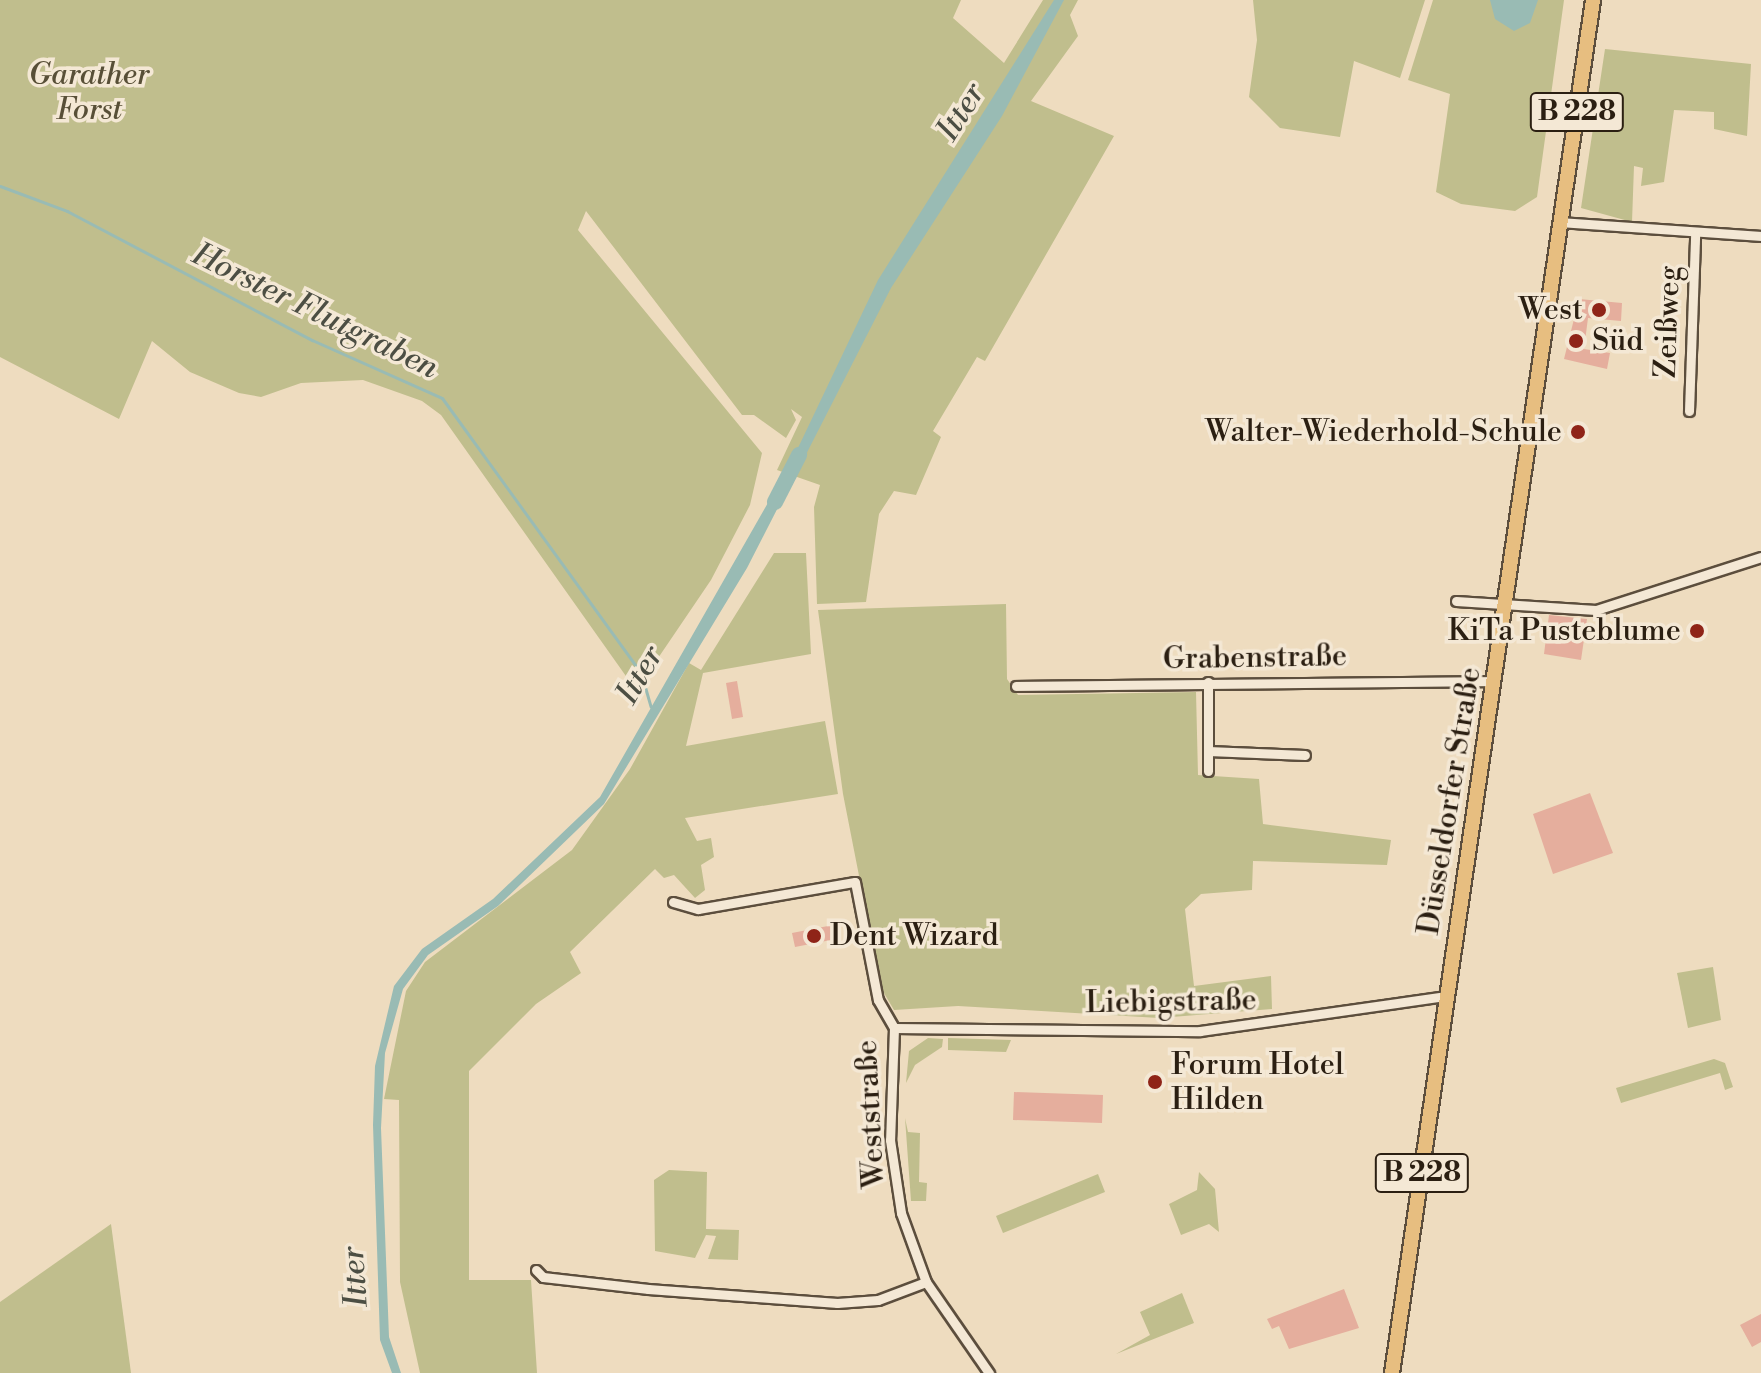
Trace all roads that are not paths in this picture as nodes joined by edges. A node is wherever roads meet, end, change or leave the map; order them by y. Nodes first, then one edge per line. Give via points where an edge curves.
1 (1593, 0) edge
2 (1560, 222) junction
3 (1695, 235) junction
4 (1761, 236) edge
5 (1689, 411) dead end
6 (1761, 557) edge
7 (1456, 601) dead end
8 (1505, 601) junction
9 (1495, 681) junction
10 (1208, 682) junction
11 (1016, 686) dead end
12 (1208, 751) junction
13 (1305, 755) dead end
14 (1208, 771) dead end
15 (673, 902) dead end
16 (1447, 996) junction
17 (894, 1028) junction
18 (536, 1270) dead end
19 (926, 1282) junction
20 (989, 1373) edge
21 (1392, 1373) edge

1 - 2 main road, Düsseldorfer Straße / B 228
2 - 3 street
2 - 8 main road, Düsseldorfer Straße / B 228
3 - 4 street
3 - 5 street, Zeißweg
6 - 8 street via 1596,610
7 - 8 street
8 - 9 main road, Düsseldorfer Straße / B 228
9 - 10 street, Grabenstraße
9 - 16 main road, Düsseldorfer Straße / B 228
10 - 11 street, Grabenstraße
10 - 12 street
12 - 13 street
12 - 14 street
15 - 17 street, Weststraße via 698,909 855,882 878,1000
16 - 17 street, Liebigstraße via 1200,1031
16 - 21 main road, Düsseldorfer Straße / B 228
17 - 19 street, Weststraße via 890,1140 901,1213
18 - 19 street via 543,1277 648,1289 837,1303 878,1300
19 - 20 street, Weststraße

